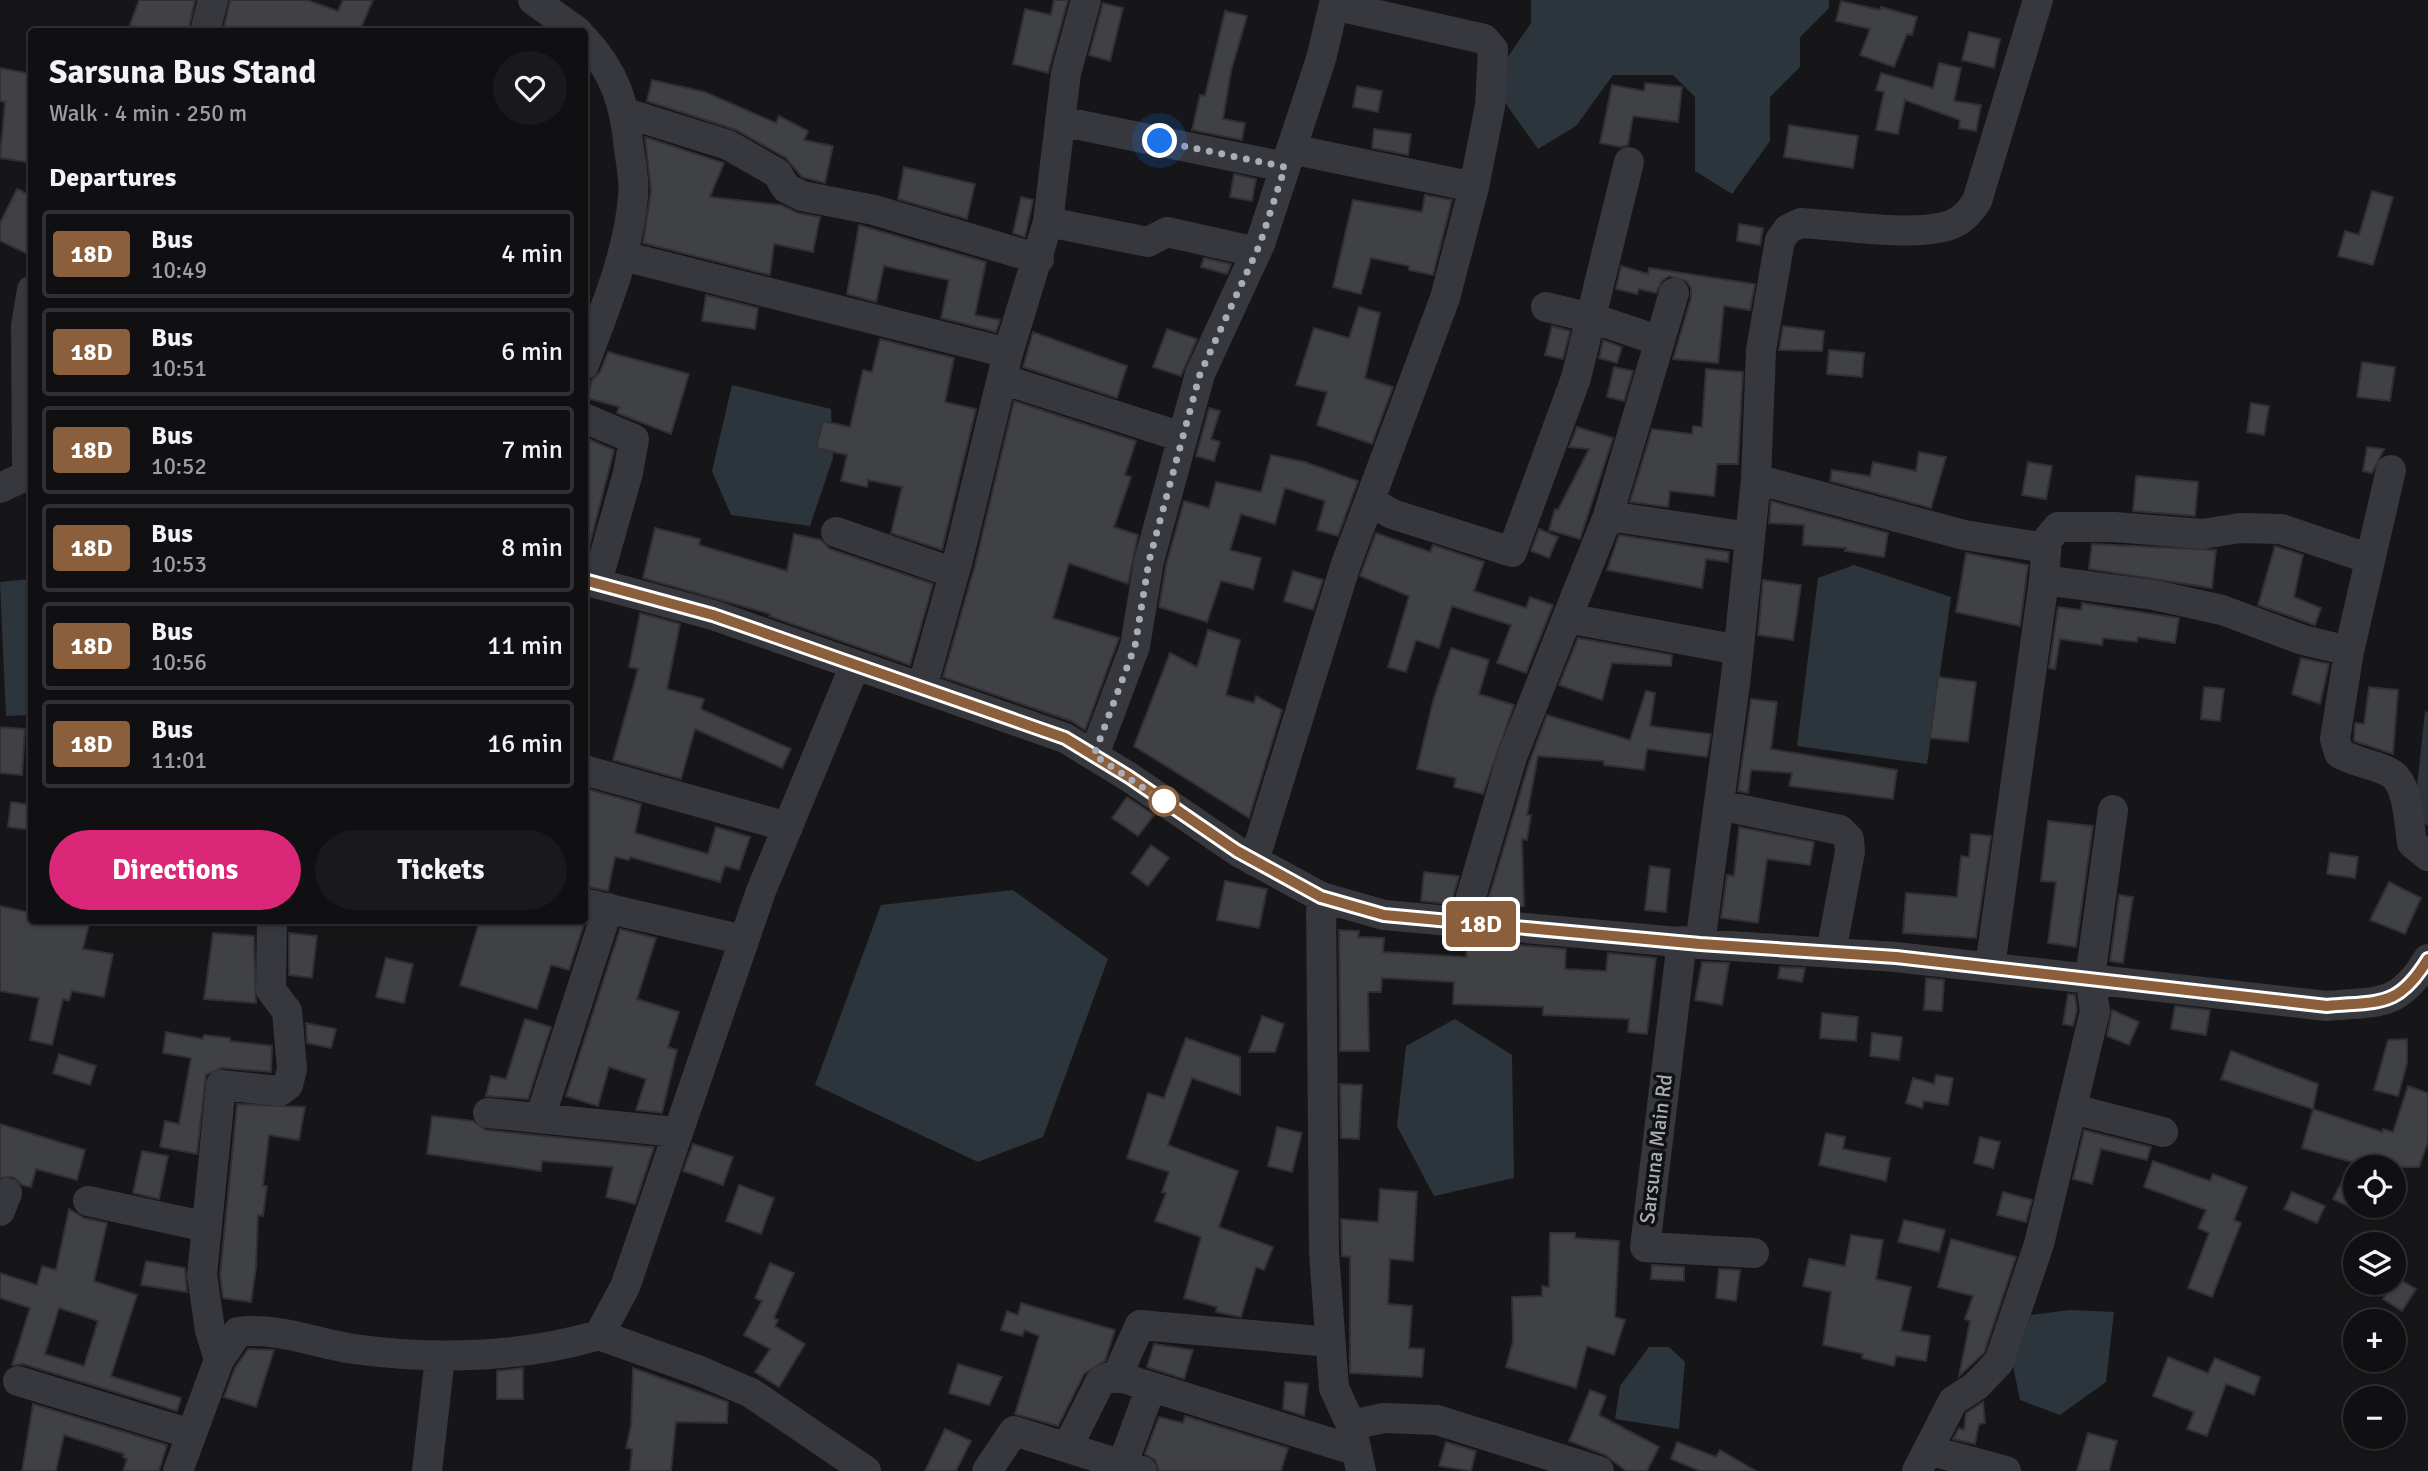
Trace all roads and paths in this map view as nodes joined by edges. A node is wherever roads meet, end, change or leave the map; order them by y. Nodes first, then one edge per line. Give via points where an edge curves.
1 (212, 0) edge
2 (533, 0) edge
3 (1086, 0) edge
4 (2038, 0) edge
5 (1335, 3) edge
6 (206, 28) edge
7 (572, 28) edge
8 (588, 42) edge
9 (626, 113) junction
10 (1060, 121) junction
11 (1288, 158) junction
12 (1629, 162) dead end
13 (1474, 187) junction
14 (1048, 222) junction
15 (1256, 252) junction
16 (623, 256) junction
17 (1039, 259) junction
18 (1674, 293) dead end
19 (1546, 307) dead end
20 (28, 313) edge
21 (1592, 318) junction
22 (1660, 341) junction
23 (588, 354) edge
24 (1005, 366) junction
25 (588, 420) edge
26 (28, 424) edge
27 (1182, 437) junction
28 (2391, 470) dead end
29 (28, 474) edge
30 (1756, 479) junction
31 (0, 488) edge
32 (1370, 501) junction
33 (1608, 516) junction
34 (836, 532) dead end
35 (1750, 537) junction
36 (2046, 548) junction
37 (2370, 559) junction
38 (954, 573) junction
39 (2044, 580) junction
40 (591, 581) edge
41 (1567, 618) junction
42 (1739, 650) junction
43 (2349, 651) junction
44 (855, 665) junction
45 (922, 688) junction
46 (1094, 755) junction
47 (588, 771) edge
48 (1719, 805) junction
49 (2113, 810) dead end
50 (788, 827) junction
51 (2428, 856) edge
52 (1254, 861) junction
53 (1321, 897) junction
54 (596, 906) edge
55 (272, 924) edge
56 (1463, 924) junction
57 (744, 940) junction
58 (1691, 943) junction
59 (1831, 953) junction
60 (2428, 959) edge
61 (1990, 967) junction
62 (2090, 977) junction
63 (2073, 1109) junction
64 (488, 1113) dead end
65 (540, 1118) junction
66 (676, 1132) junction
67 (2163, 1132) dead end
68 (88, 1201) dead end
69 (207, 1227) junction
70 (1754, 1253) dead end
71 (599, 1335) junction
72 (1330, 1342) junction
73 (440, 1357) junction
74 (219, 1360) junction
75 (1116, 1378) junction
76 (18, 1381) dead end
77 (1151, 1387) junction
78 (191, 1434) junction
79 (1068, 1446) junction
80 (1356, 1449) edge
81 (1923, 1461) edge
82 (1133, 1467) edge
83 (178, 1471) edge
84 (427, 1471) edge
85 (865, 1471) edge
86 (987, 1471) edge
87 (1599, 1471) edge
88 (2006, 1471) edge

1 - 6 street
2 - 7 street
3 - 10 street via 1066,73
4 - 30 street via 1977,201 1964,218 1945,227 1921,230 1801,223 1788,229 1780,240 1761,351
5 - 11 street
5 - 13 street via 1484,39 1493,49 1490,106
8 - 9 street via 619,89
9 - 16 street via 634,195
9 - 17 street via 728,145 777,173 786,188 802,196 874,210
10 - 11 street
10 - 14 street
11 - 13 street
11 - 15 street
12 - 21 street
13 - 32 street via 1445,298
14 - 15 street via 1148,242 1167,232
14 - 17 street
15 - 27 street via 1210,349
16 - 23 street
16 - 24 street
17 - 24 street
18 - 22 street
19 - 21 street
20 - 26 street
21 - 22 street
21 - 32 street via 1576,378 1512,552 1392,514
22 - 33 street
24 - 27 street
24 - 38 street
25 - 40 street via 634,439 628,473
27 - 46 street via 1149,561 1135,646
28 - 37 street
29 - 31 street
30 - 35 street
30 - 36 street via 1964,535
32 - 52 street via 1346,564
33 - 35 street
33 - 41 street
34 - 38 street
35 - 42 street
36 - 37 street via 2058,527 2203,534 2262,527
36 - 39 street
37 - 43 street
38 - 45 street
39 - 43 street via 2222,610 2303,640
39 - 61 street
40 - 44 street via 713,615
41 - 42 street
41 - 56 street via 1512,757
42 - 48 street
43 - 51 street via 2335,739 2339,753 2392,774 2402,787 2412,844
44 - 45 street
44 - 50 street
45 - 46 street via 1065,738
46 - 52 street
47 - 50 street
48 - 58 street
48 - 59 street via 1840,830 1849,839
49 - 62 street
50 - 57 street
52 - 53 street
53 - 56 street via 1384,915
53 - 72 street via 1324,1252
54 - 57 street
54 - 65 street
55 - 69 street via 271,990 286,1011 292,1069 288,1086 280,1091 221,1085
56 - 58 street
57 - 66 street
58 - 59 street
58 - 70 street, Sarsuna Main Rd via 1645,1247
59 - 61 street
60 - 62 street via 2412,985 2387,1000 2327,1006
61 - 62 street
62 - 63 street via 2095,1011
63 - 67 street
63 - 81 street via 2039,1244 1999,1362 1953,1401
64 - 65 street
65 - 66 street
66 - 71 street via 625,1287
68 - 69 street
69 - 74 street via 202,1275
71 - 73 street via 564,1345
71 - 85 street via 751,1393
72 - 75 street via 1140,1325
72 - 80 street via 1334,1388
73 - 74 street via 353,1348 259,1329 238,1332
73 - 84 street
74 - 78 street
75 - 77 street
75 - 79 street via 1100,1382
76 - 78 street
77 - 80 street
77 - 82 street
78 - 83 street
79 - 82 street
79 - 86 street via 1014,1430
80 - 87 street via 1384,1418 1437,1420
81 - 88 street

